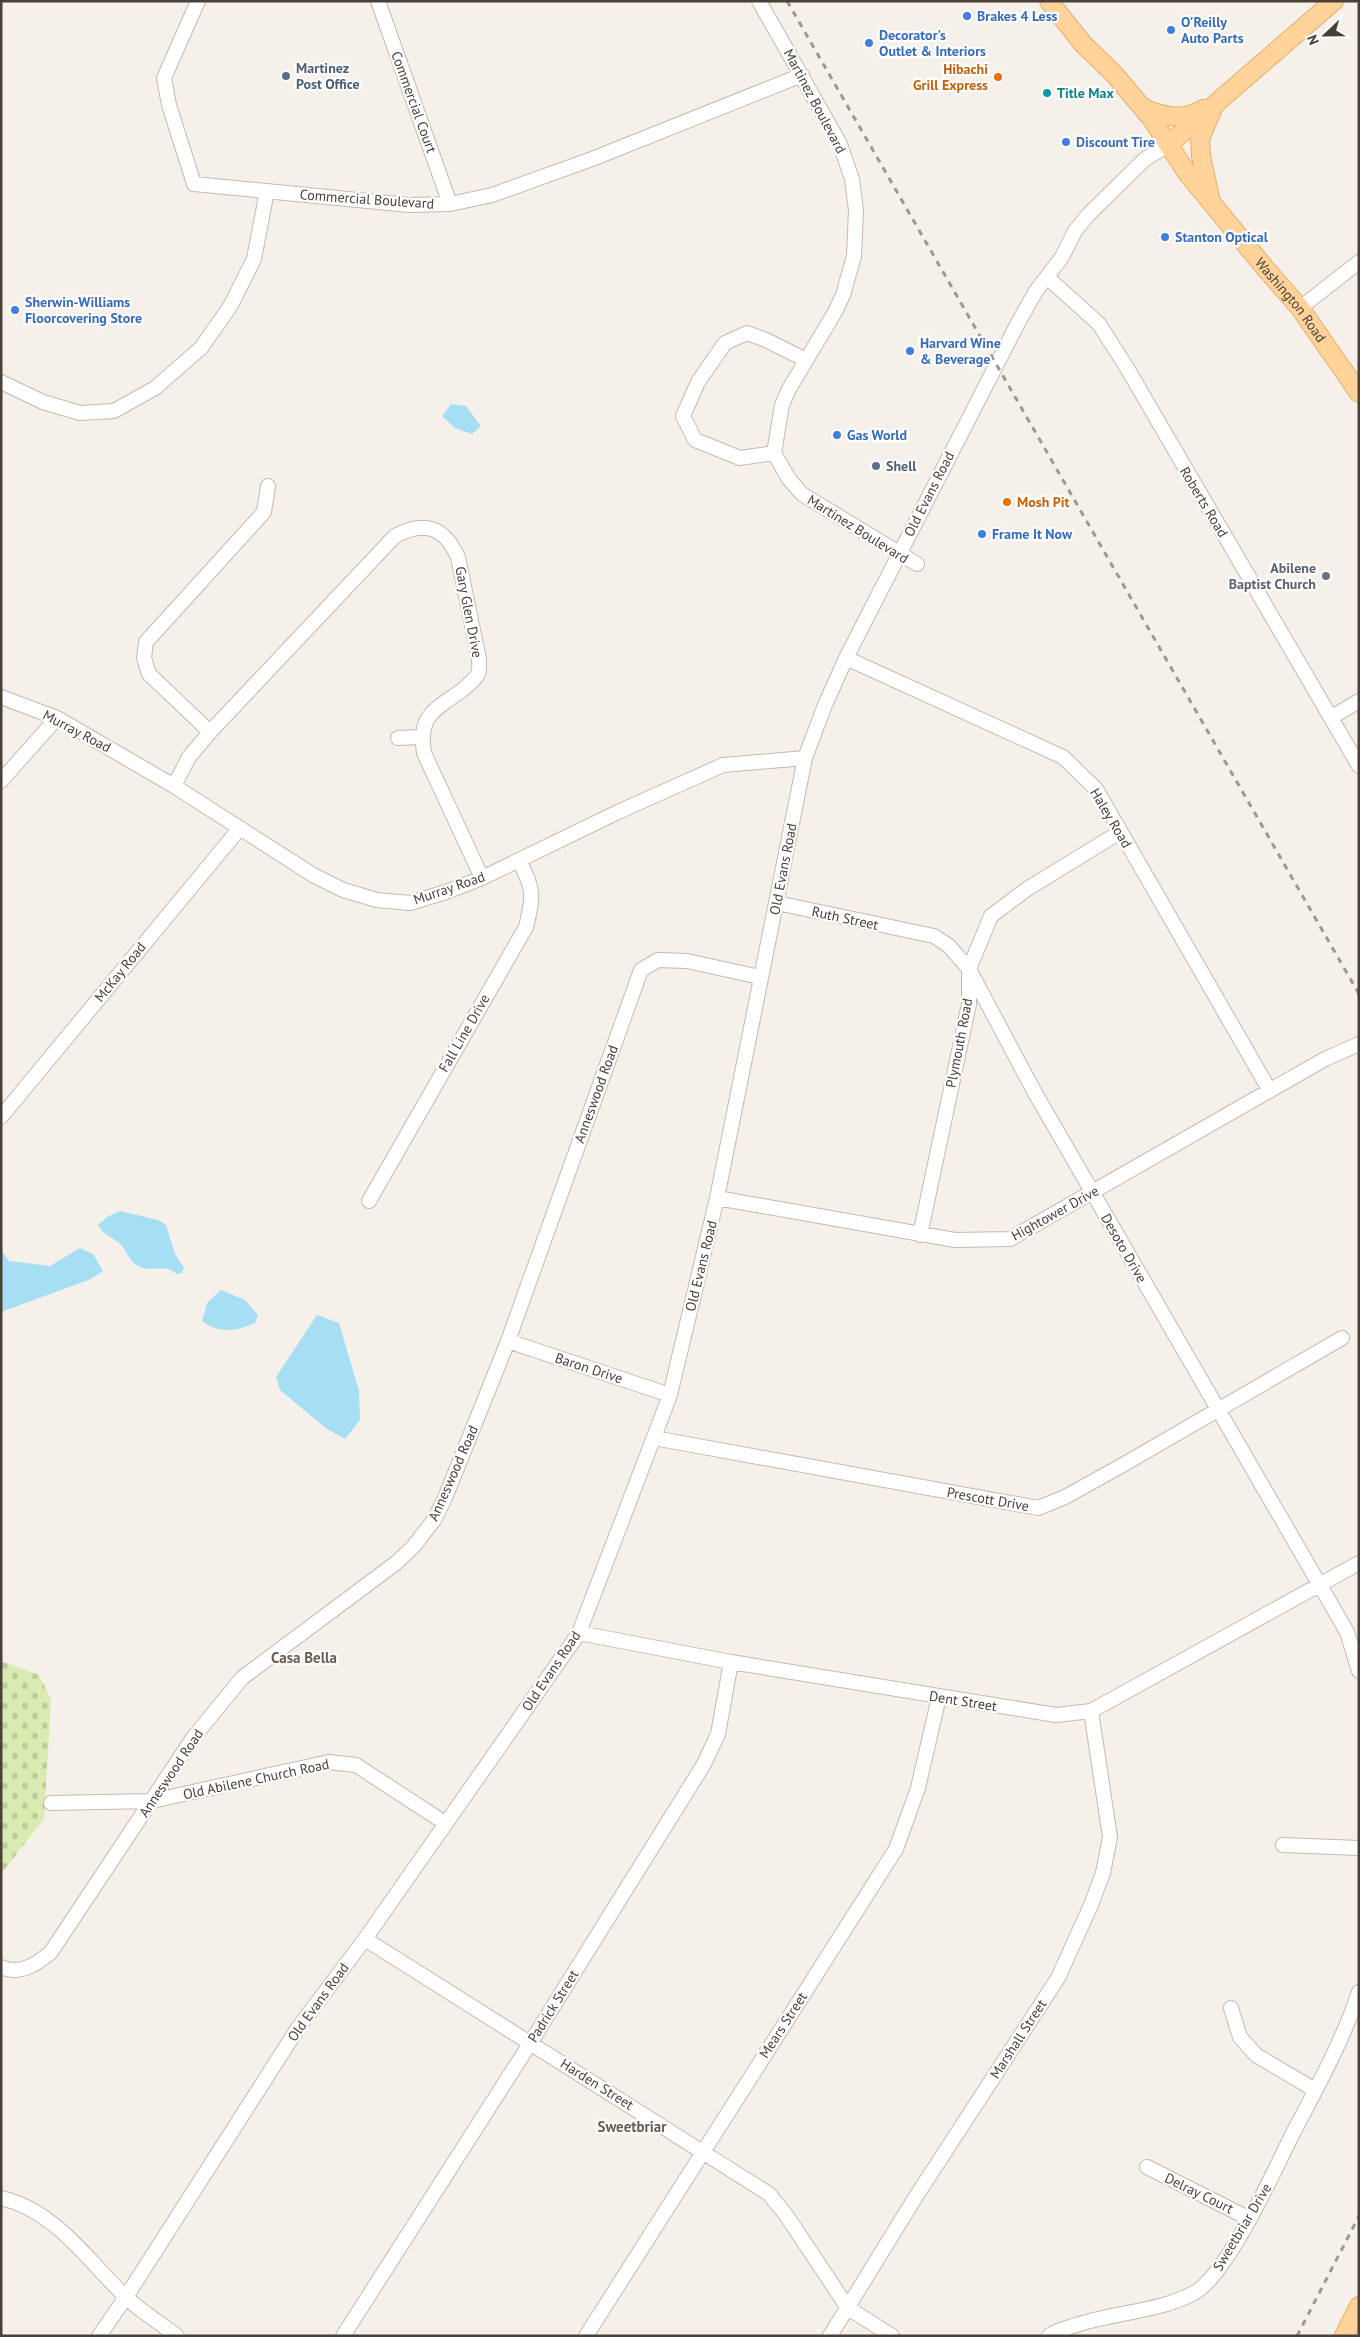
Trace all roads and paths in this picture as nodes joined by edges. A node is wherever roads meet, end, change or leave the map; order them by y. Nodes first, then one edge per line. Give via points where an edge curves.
1 (198, 1) edge
2 (378, 1) edge
3 (759, 1) edge
4 (1049, 1) edge
5 (1334, 1) edge
6 (802, 75) junction
7 (1217, 101) junction
8 (1142, 108) junction
9 (1168, 145) junction
10 (267, 191) junction
11 (1211, 202) junction
12 (450, 204) junction
13 (1359, 262) edge
14 (1048, 278) junction
15 (1300, 308) junction
16 (806, 360) junction
17 (1, 382) edge
18 (1359, 393) edge
19 (774, 453) junction
20 (268, 486) dead end
21 (898, 554) junction
22 (917, 564) dead end
23 (846, 658) junction
24 (1, 697) edge
25 (1359, 701) edge
26 (1332, 717) junction
27 (57, 718) junction
28 (210, 732) junction
29 (421, 736) junction
30 (398, 738) dead end
31 (805, 758) junction
32 (1359, 766) edge
33 (1, 780) edge
34 (174, 786) junction
35 (240, 828) junction
36 (1120, 832) junction
37 (519, 860) junction
38 (482, 878) junction
39 (776, 903) junction
40 (914, 933) joint
41 (970, 969) junction
42 (760, 976) junction
43 (1359, 1044) edge
44 (1270, 1091) junction
45 (1, 1117) edge
46 (1092, 1193) junction
47 (717, 1198) junction
48 (368, 1202) dead end
49 (920, 1235) junction
50 (1342, 1338) dead end
51 (508, 1341) junction
52 (670, 1395) junction
53 (1218, 1410) junction
54 (654, 1438) junction
55 (1359, 1564) edge
56 (1319, 1584) junction
57 (579, 1632) junction
58 (731, 1662) junction
59 (1359, 1671) edge
60 (939, 1697) junction
61 (1091, 1711) junction
62 (152, 1801) junction
63 (50, 1803) dead end
64 (446, 1823) junction
65 (1283, 1845) dead end
66 (1359, 1848) edge
67 (365, 1939) junction
68 (1, 1967) edge
69 (1359, 1992) edge
70 (1231, 2008) dead end
71 (531, 2042) junction
72 (1315, 2090) junction
73 (702, 2151) junction
74 (1147, 2167) dead end
75 (1, 2198) edge
76 (1250, 2219) junction
77 (126, 2298) junction
78 (1359, 2306) edge
79 (848, 2308) junction
80 (99, 2336) edge
81 (177, 2336) edge
82 (343, 2336) edge
83 (586, 2336) edge
84 (830, 2336) edge
85 (892, 2336) edge
86 (1049, 2336) edge
87 (1344, 2336) edge

1 - 10 street, Commercial Boulevard via 164,78 169,105 194,184
2 - 12 street, Commercial Court
3 - 6 street, Martinez Boulevard
4 - 8 main road, Washington Road via 1083,44
5 - 7 main road
6 - 12 street, Commercial Boulevard via 592,160 492,195
6 - 16 street, Martinez Boulevard via 840,144 852,179 856,210 854,256 843,295
7 - 8 main road via 1191,116 1160,116
7 - 9 main road
7 - 11 main road via 1200,139
8 - 9 main road, Washington Road
9 - 11 main road, Washington Road
9 - 14 street, Old Evans Road via 1145,159 1089,214 1075,231
10 - 12 street, Commercial Boulevard via 409,205
10 - 17 street via 254,259 231,305 201,348 155,388 114,411 80,413 44,402
11 - 15 main road, Washington Road
13 - 15 street
14 - 21 street, Old Evans Road via 1036,291 1014,329
14 - 26 street, Roberts Road via 1099,324
15 - 18 main road, Washington Road
16 - 19 street, Martinez Boulevard via 782,405
16 - 19 street via 747,333 739,336 725,343 719,351 698,382 683,416 695,440 704,444 740,458
19 - 21 street, Martinez Boulevard via 802,494
20 - 28 street via 264,512 146,642 144,658 149,674
21 - 22 street, Martinez Boulevard
21 - 23 street, Old Evans Road
23 - 31 street, Old Evans Road
23 - 36 street, Haley Road via 1063,757 1096,789
24 - 27 street, Murray Road
25 - 26 street
26 - 32 street, Roberts Road
27 - 33 street
27 - 34 street, Murray Road
28 - 29 street, Gary Glen Drive via 395,536 409,528 433,529 452,544 458,558 479,658 479,673 469,685 435,710 425,721
28 - 34 street via 189,757
29 - 30 street
29 - 38 street via 424,753
31 - 37 street, Murray Road via 724,765
31 - 39 street, Old Evans Road
34 - 35 street, Murray Road
35 - 38 street, Murray Road via 313,875 344,890 377,900 410,903
35 - 45 street, McKay Road
36 - 41 street, Plymouth Road via 991,916
36 - 44 street, Haley Road
37 - 38 street, Murray Road
37 - 48 street, Fall Line Drive via 532,886 532,904 526,927
39 - 40 street, Ruth Street
39 - 42 street, Old Evans Road
40 - 41 street, Desoto Drive via 934,936 949,946
41 - 46 street, Desoto Drive
41 - 49 street, Plymouth Road via 968,1004
42 - 47 street, Old Evans Road
42 - 51 street, Anneswood Road via 687,961 658,960 641,970
43 - 44 street, Hightower Drive via 1325,1059
44 - 46 street, Hightower Drive
46 - 49 street, Hightower Drive via 1010,1239 955,1240
46 - 53 street, Desoto Drive
47 - 49 street, Hightower Drive
47 - 52 street, Old Evans Road
50 - 53 street, Prescott Drive
51 - 52 street, Baron Drive
51 - 62 street, Anneswood Road via 445,1498 429,1527 396,1563 242,1678 193,1738
52 - 54 street, Old Evans Road
53 - 54 street, Prescott Drive via 1065,1497 1038,1508
53 - 56 street, Desoto Drive
54 - 57 street, Old Evans Road
55 - 56 street, Dent Street
56 - 59 street via 1347,1632
56 - 61 street, Dent Street
57 - 58 street, Dent Street
57 - 64 street, Old Evans Road
58 - 60 street, Dent Street
58 - 71 street, Padrick Street via 718,1734 704,1764
60 - 61 street, Dent Street via 1056,1715
60 - 73 street, Mears Street via 918,1788 896,1849
61 - 79 street, Marshall Street via 1110,1837 1103,1873 1091,1904 1058,1978 915,2198
62 - 63 street, Old Abilene Church Road
62 - 64 street, Old Abilene Church Road via 329,1762 356,1765
62 - 68 street, Anneswood Road via 51,1952 37,1964 22,1970
64 - 67 street, Old Evans Road
65 - 66 street
67 - 71 street, Harden Street
67 - 77 street, Old Evans Road via 298,2028
69 - 72 street, Sweetbriar Drive via 1350,2020
70 - 72 street via 1240,2037 1256,2055
71 - 73 street, Harden Street
71 - 82 street, Padrick Street
72 - 76 street, Sweetbriar Drive
73 - 79 street, Harden Street via 769,2194
73 - 83 street, Mears Street
74 - 76 street, Delray Court
75 - 77 street via 17,2202 71,2238
76 - 86 street, Sweetbriar Drive via 1211,2278 1195,2292 1166,2303 1085,2322
77 - 80 street, Old Evans Road
77 - 81 street
78 - 87 main road
79 - 84 street, Marshall Street
79 - 85 street, Harden Street

